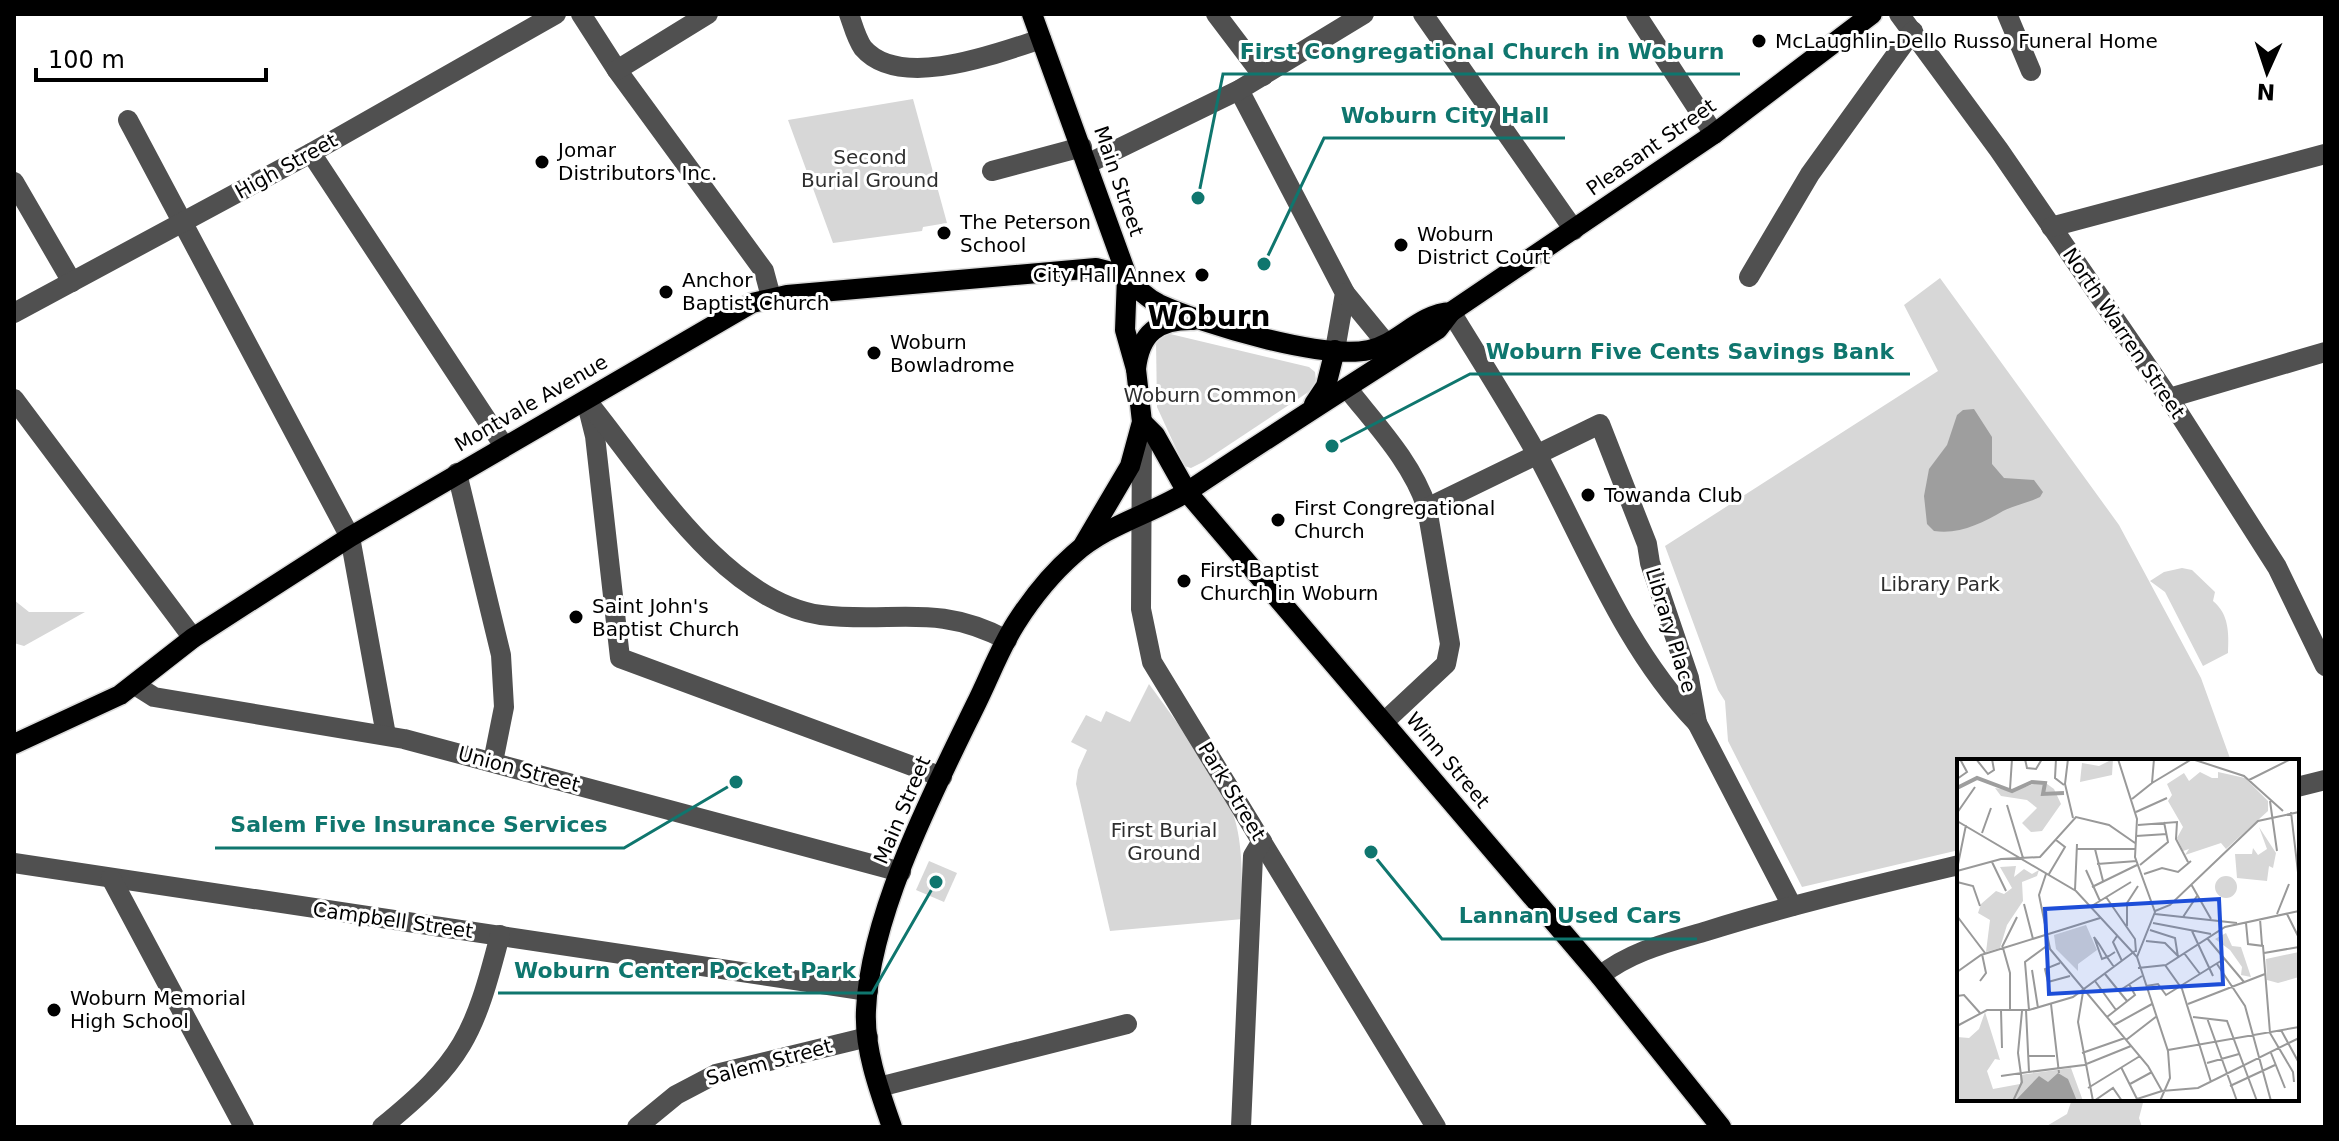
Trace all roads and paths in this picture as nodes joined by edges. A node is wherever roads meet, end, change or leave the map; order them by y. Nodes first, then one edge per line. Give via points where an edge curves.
1 (556, 14) edge
2 (581, 14) edge
3 (708, 14) edge
4 (849, 14) edge
5 (1032, 14) edge
6 (1216, 14) edge
7 (1364, 14) edge
8 (1423, 14) edge
9 (1636, 14) edge
10 (1872, 14) edge
11 (1899, 14) edge
12 (2007, 14) edge
13 (1913, 31) junction
14 (1041, 39) junction
15 (617, 70) junction
16 (2031, 71) dead end
17 (1263, 76) junction
18 (1239, 90) junction
19 (128, 120) dead end
20 (1714, 134) junction
21 (311, 153) junction
22 (2325, 154) edge
23 (1084, 156) junction
24 (992, 171) dead end
25 (14, 182) edge
26 (181, 224) junction
27 (2051, 227) junction
28 (1574, 230) junction
29 (1127, 276) junction
30 (1749, 277) dead end
31 (72, 282) junction
32 (1345, 293) junction
33 (771, 297) junction
34 (1451, 312) junction
35 (14, 313) edge
36 (1203, 321) junction
37 (1386, 343) junction
38 (1335, 350) junction
39 (2325, 352) edge
40 (1136, 369) junction
41 (1347, 388) junction
42 (2169, 398) junction
43 (14, 399) edge
44 (586, 400) junction
45 (1312, 407) junction
46 (1142, 422) junction
47 (504, 446) junction
48 (1537, 455) junction
49 (457, 473) junction
50 (1187, 492) junction
51 (1427, 508) junction
52 (1143, 513) junction
53 (350, 537) junction
54 (1083, 545) junction
55 (193, 638) junction
56 (1007, 640) junction
57 (2322, 652) edge
58 (135, 685) junction
59 (1384, 722) junction
60 (1697, 723) junction
61 (386, 735) junction
62 (14, 744) edge
63 (493, 762) junction
64 (942, 777) junction
65 (2325, 780) edge
66 (2299, 786) edge
67 (1262, 841) junction
68 (14, 863) edge
69 (1957, 865) edge
70 (901, 872) junction
71 (111, 878) junction
72 (1792, 906) junction
73 (500, 935) junction
74 (1600, 976) junction
75 (868, 991) junction
76 (1127, 1024) dead end
77 (868, 1037) junction
78 (879, 1087) junction
79 (244, 1127) edge
80 (382, 1127) edge
81 (637, 1127) edge
82 (892, 1127) edge
83 (1241, 1127) edge
84 (1436, 1127) edge
85 (1721, 1127) edge

1 - 21 street, High Street
2 - 15 street
3 - 15 street
4 - 14 street via 867,52 914,66 964,63
5 - 14 main road, Main Street
6 - 17 street
7 - 17 street
8 - 28 street
9 - 20 street
10 - 20 main road, Pleasant Street
11 - 13 street, North Warren Street
12 - 16 street
13 - 27 street, North Warren Street
13 - 30 street via 1810,174
14 - 23 main road, Main Street
15 - 33 street via 764,271
17 - 18 street
18 - 23 street
18 - 32 street
19 - 26 street
20 - 28 main road, Pleasant Street
21 - 26 street, High Street
21 - 47 street
22 - 27 street
23 - 24 street
23 - 29 main road, Main Street
25 - 31 street
26 - 31 street, High Street
26 - 53 street
27 - 42 street, North Warren Street
28 - 34 main road, Pleasant Street
29 - 33 main road, Montvale Avenue via 1096,268
29 - 36 main road via 1147,297
29 - 40 main road, Main Street via 1125,330
31 - 35 street, High Street
32 - 37 street
32 - 38 street
33 - 44 main road, Montvale Avenue via 721,320
34 - 37 main road, Pleasant Street via 1431,316
34 - 41 main road, Pleasant Street via 1444,325
34 - 48 street, Library Place
36 - 38 main road, Pleasant Street
36 - 40 main road via 1172,320 1153,328 1143,340
37 - 38 main road, Pleasant Street via 1366,351
38 - 45 main road via 1326,386
39 - 42 street
40 - 46 main road, Main Street
41 - 45 main road, Pleasant Street
41 - 51 street via 1414,475
42 - 57 street, North Warren Street via 2260,539
43 - 55 street
44 - 47 main road, Montvale Avenue
44 - 56 street via 664,498 733,575 755,590 820,614 938,617
44 - 64 street via 595,436 620,658
45 - 50 main road, Pleasant Street
46 - 50 main road, Winn Street
46 - 52 street, Park Street
46 - 54 main road, Main Street via 1130,466
47 - 49 main road, Montvale Avenue
48 - 51 street
48 - 60 street, Library Place via 1631,633 1667,691
48 - 60 street, Library Place via 1600,424 1647,544 1689,678
49 - 53 main road, Montvale Avenue
49 - 63 street via 501,655 504,707
50 - 52 main road, Main Street
50 - 59 main road, Winn Street
51 - 59 street via 1450,654 1441,670
52 - 54 main road, Main Street
52 - 67 street, Park Street via 1141,609 1152,662
53 - 55 main road, Montvale Avenue
53 - 61 street
54 - 56 main road, Main Street via 1039,590
55 - 58 main road, Montvale Avenue
56 - 64 main road, Main Street
58 - 61 street, Union Street via 154,697
58 - 62 main road, Montvale Avenue
59 - 74 main road, Winn Street
60 - 72 street
61 - 63 street, Union Street
63 - 70 street, Union Street
64 - 70 main road, Main Street
65 - 66 street
67 - 83 street via 1253,856
67 - 84 street, Park Street
68 - 71 street, Campbell Street
69 - 72 street
70 - 75 main road, Main Street via 878,938
71 - 73 street, Campbell Street
71 - 79 street
72 - 74 street via 1665,943 1619,961
73 - 75 street, Campbell Street
73 - 80 street via 480,1006 461,1049
74 - 85 main road, Winn Street
75 - 77 main road, Main Street
76 - 78 street
77 - 78 main road, Main Street
77 - 81 street, Salem Street via 716,1074 676,1095
78 - 82 main road, Main Street

